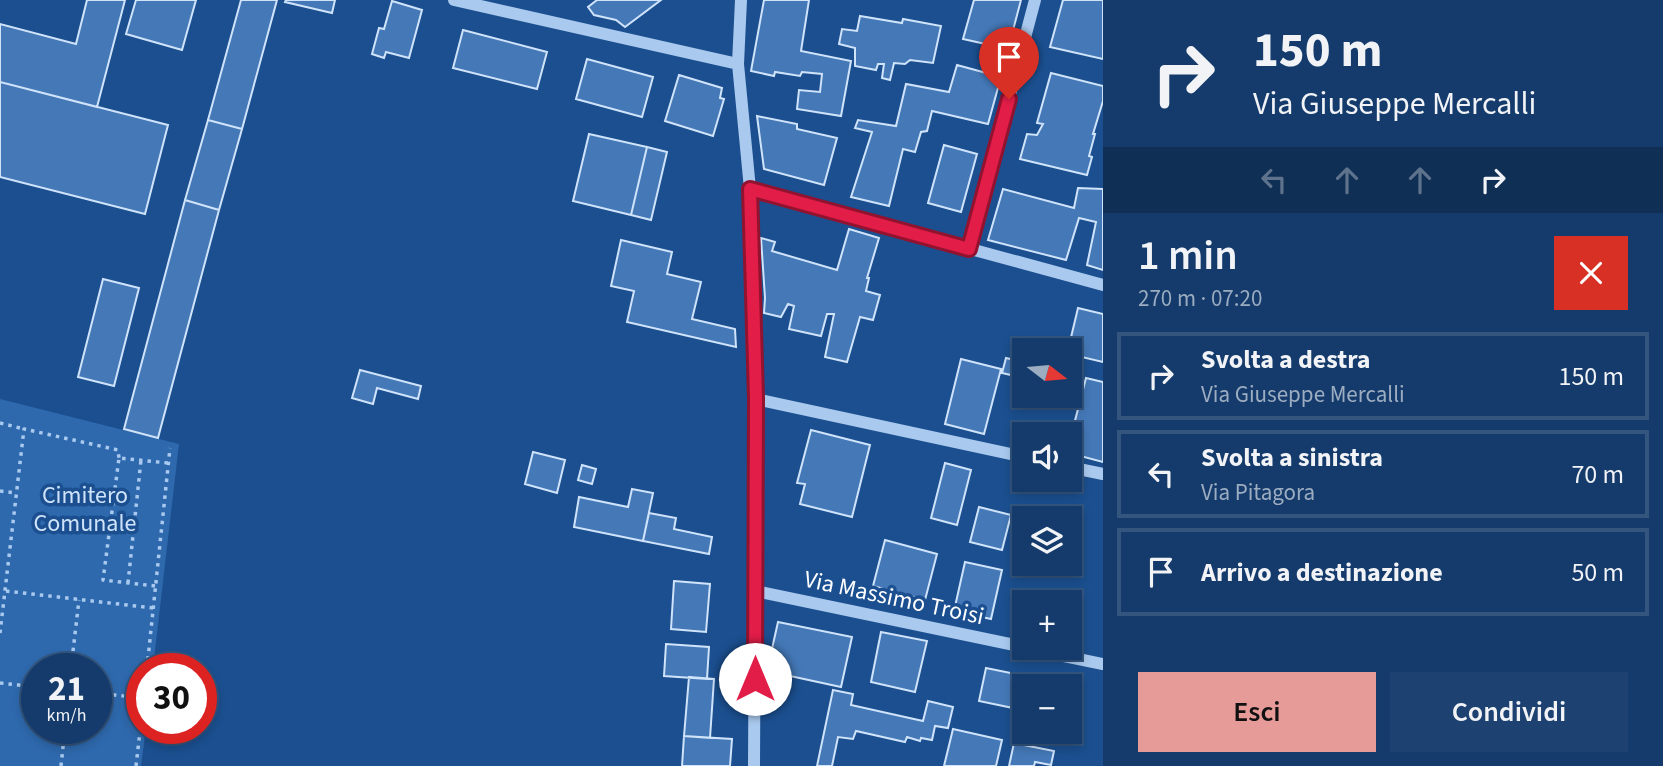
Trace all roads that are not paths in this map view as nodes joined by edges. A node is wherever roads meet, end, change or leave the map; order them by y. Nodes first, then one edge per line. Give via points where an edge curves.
1 (454, 0) edge
2 (741, 0) edge
3 (1035, 0) edge
4 (738, 64) junction
5 (750, 189) junction
6 (969, 249) junction
7 (1103, 285) edge
8 (756, 398) junction
9 (1012, 454) edge
10 (1082, 470) edge
11 (1103, 474) edge
12 (755, 591) junction
13 (1012, 645) edge
14 (1082, 659) edge
15 (1103, 664) edge
16 (754, 766) edge

1 - 4 street
2 - 4 street
3 - 6 street
4 - 5 street
5 - 6 street
5 - 8 street
6 - 7 street
8 - 9 street
8 - 12 street
10 - 11 street
12 - 13 street, Via Massimo Troisi
12 - 16 street
14 - 15 street, Via Massimo Troisi

